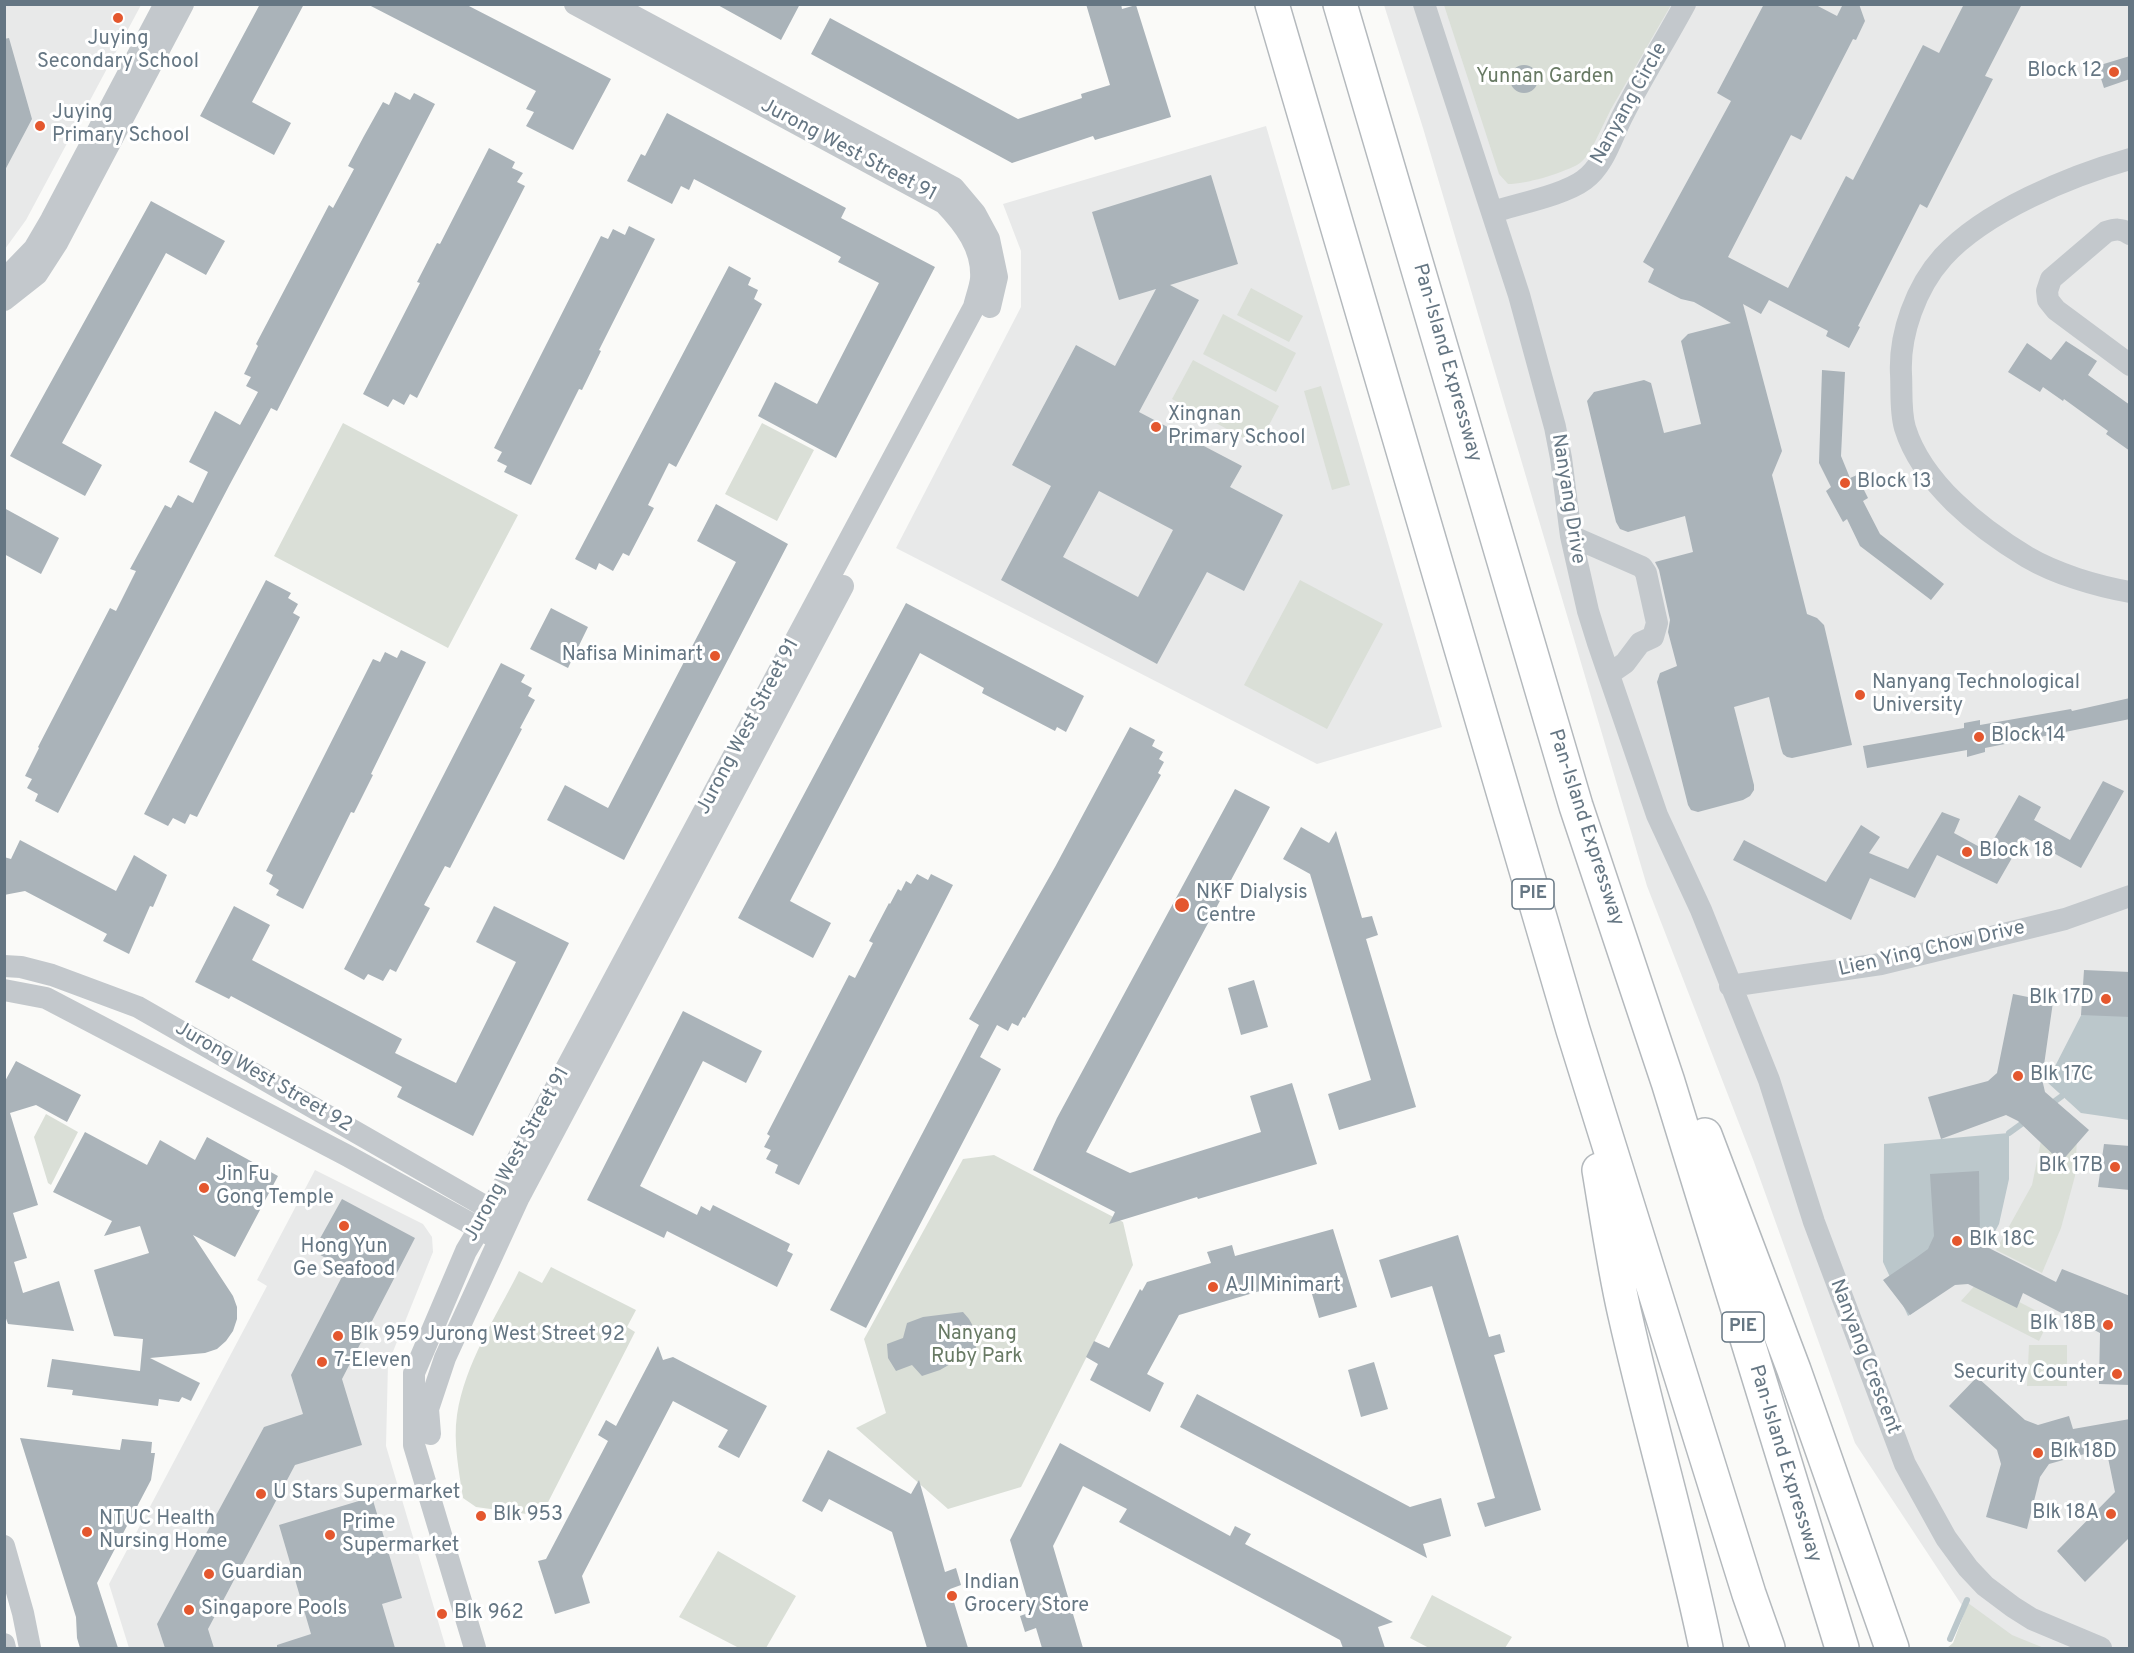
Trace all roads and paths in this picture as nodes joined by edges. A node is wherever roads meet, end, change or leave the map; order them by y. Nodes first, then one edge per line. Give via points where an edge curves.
1 (165, 4) edge
2 (183, 4) edge
3 (575, 4) edge
4 (611, 4) edge
5 (1270, 4) edge
6 (1340, 4) edge
7 (1424, 4) edge
8 (1685, 4) edge
9 (2130, 159) edge
10 (1493, 212) junction
11 (2130, 234) edge
12 (4, 280) edge
13 (4, 300) edge
14 (2130, 365) edge
15 (1571, 536) junction
16 (2130, 592) edge
17 (1609, 674) junction
18 (2130, 896) edge
19 (4, 966) edge
20 (1730, 986) junction
21 (4, 990) edge
22 (138, 1007) junction
23 (1573, 1030) junction
24 (123, 1039) junction
25 (1668, 1082) junction
26 (500, 1223) junction
27 (479, 1229) junction
28 (4, 1546) edge
29 (30, 1648) edge
30 (475, 1648) edge
31 (490, 1648) edge
32 (1706, 1648) edge
33 (1768, 1648) edge
34 (1842, 1648) edge
35 (1892, 1648) edge
36 (2101, 1648) edge

1 - 12 street via 51,220 34,249
2 - 13 street via 57,243 37,274
3 - 26 street, Jurong West Street 91 via 944,203 963,223 976,246 981,278 974,307
4 - 26 street, Jurong West Street 91 via 954,188 975,213 989,239 997,277 989,310 973,341
5 - 23 highway, PIE
6 - 25 highway, Pan-Island Expressway / PIE via 1576,806
7 - 10 street, Nanyang Drive
8 - 10 street, Nanyang Circle via 1604,155 1583,181
9 - 16 street via 2033,194 1973,231 1942,257 1923,286 1908,321 1900,355 1905,427 1919,460 1947,495 2028,558 2103,588
10 - 15 street, Nanyang Drive via 1555,428
11 - 14 street via 2115,229 2106,232 2051,279 2047,291 2055,310
15 - 17 street, Nanyang Drive via 1588,610
15 - 17 street via 1642,567 1646,573 1658,623 1656,630 1653,637 1640,644 1625,663
17 - 20 street, Nanyang Drive via 1657,815 1701,910
18 - 20 street, Lien Ying Chow Drive via 2065,919 1881,964
19 - 22 street, Jurong West Street 92 via 52,975
20 - 36 street, Nanyang Crescent via 1769,1080 1821,1242 1897,1444 1946,1538 1985,1586 2013,1608
21 - 24 street, Jurong West Street 92 via 46,998
22 - 24 street
22 - 26 street, Jurong West Street 92
23 - 32 highway via 1624,1312
23 - 33 highway, PIE
24 - 27 street, Jurong West Street 92
25 - 34 highway, Pan-Island Expressway / PIE
25 - 35 highway via 1693,1102 1794,1370
26 - 27 street, Jurong West Street 91
26 - 31 street, Jurong West Street 91 via 428,1409 431,1452 442,1497
27 - 30 street, Jurong West Street 91 via 414,1373 414,1445
28 - 29 street

